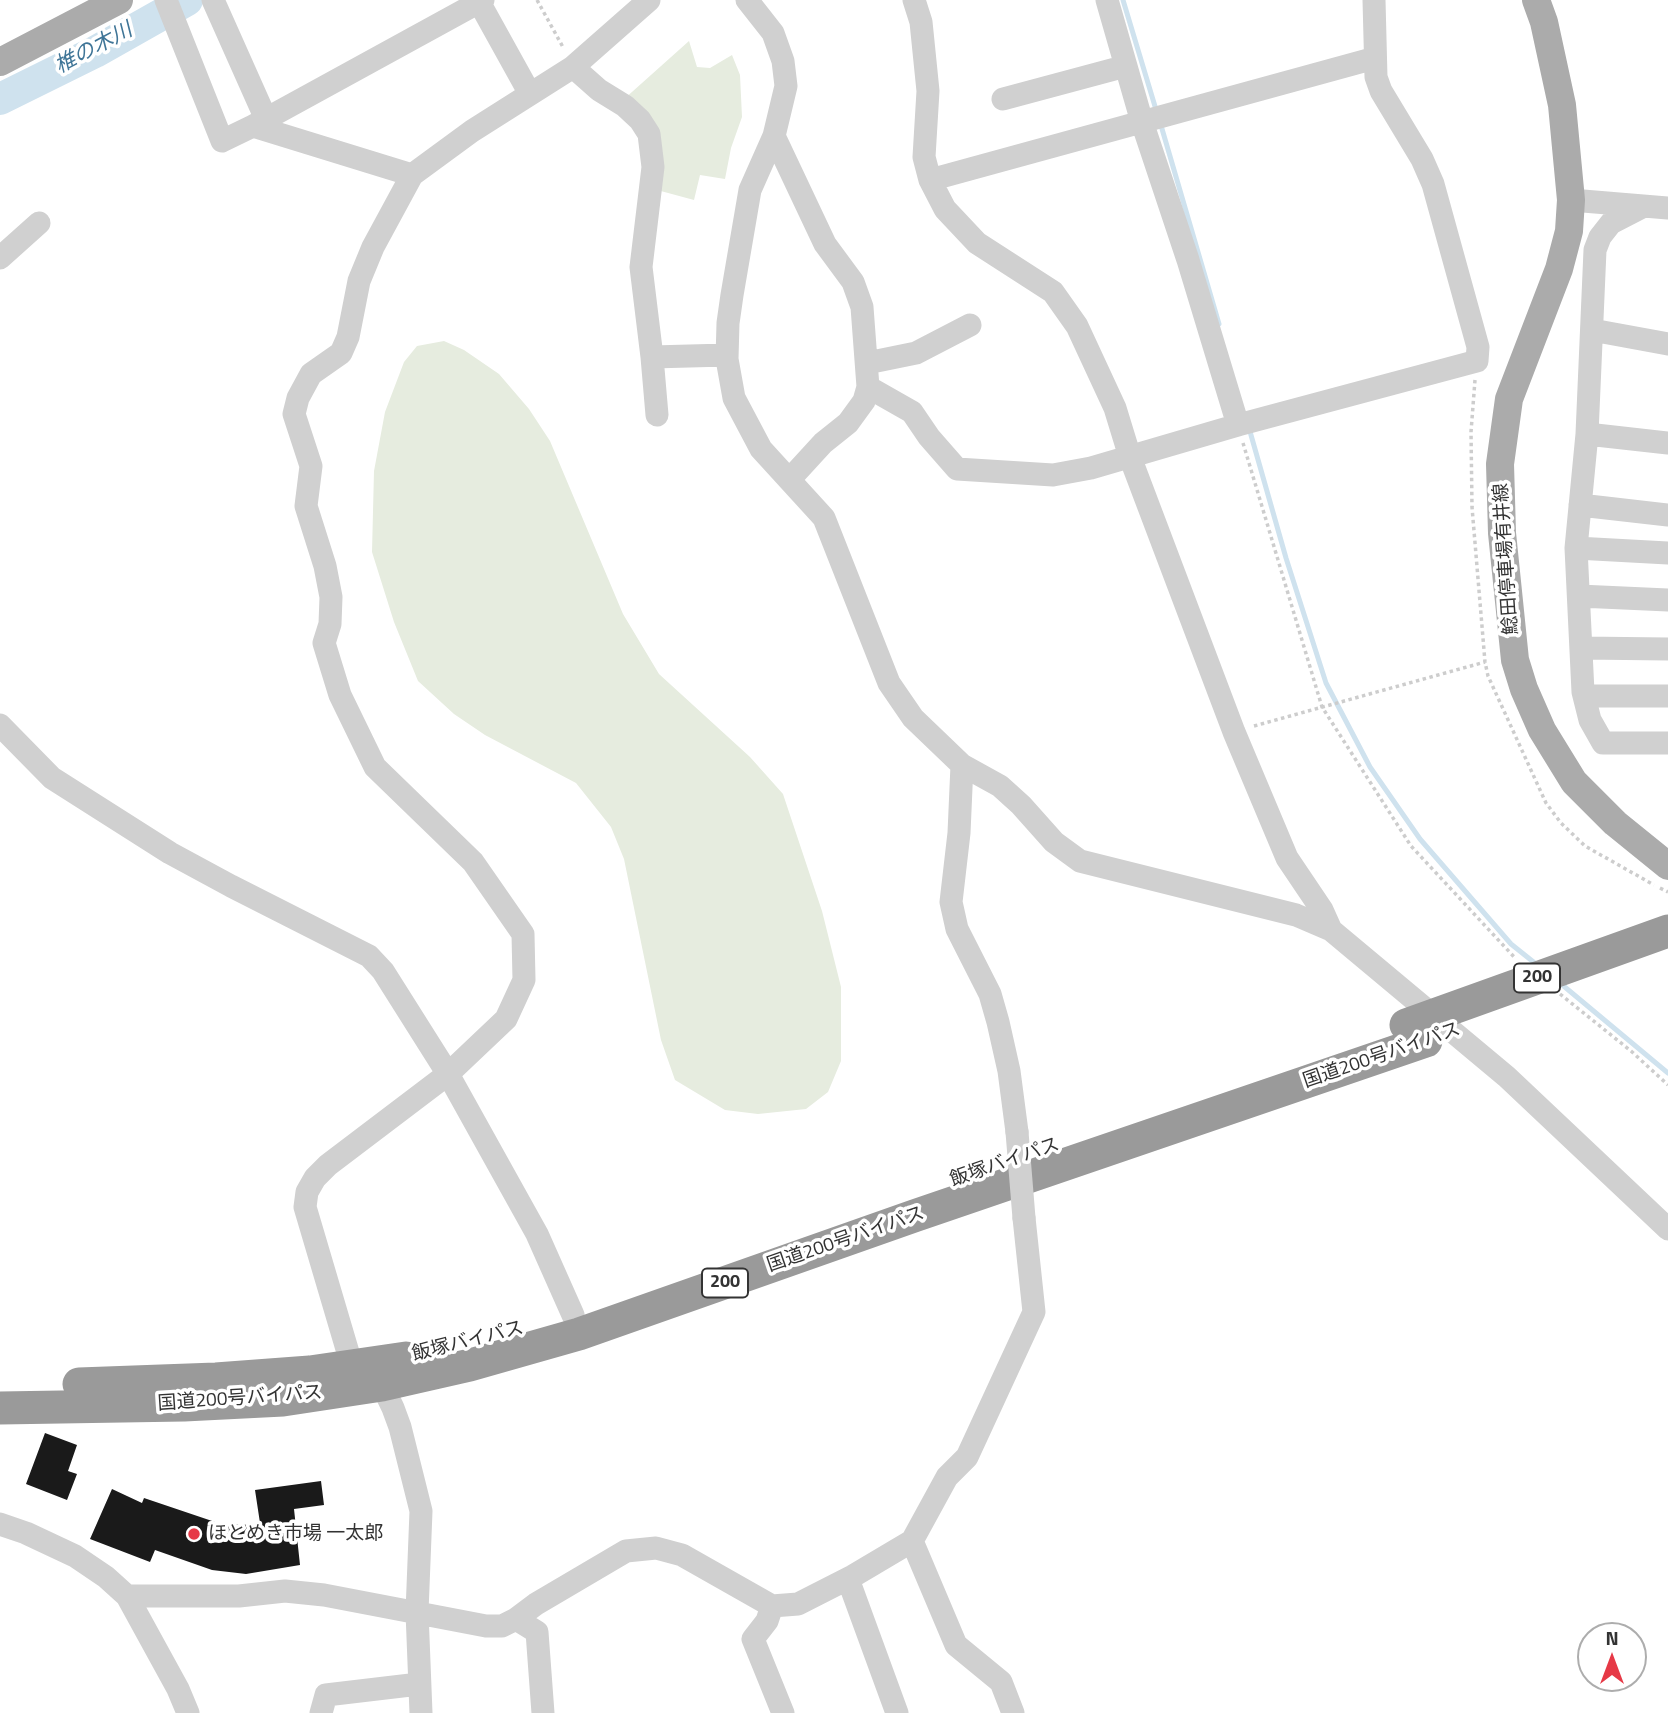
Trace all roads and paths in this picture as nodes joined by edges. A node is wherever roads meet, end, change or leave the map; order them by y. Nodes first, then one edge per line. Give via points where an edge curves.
1 (119, 0) edge
2 (166, 0) edge
3 (213, 0) edge
4 (537, 0) edge
5 (649, 0) edge
6 (747, 0) edge
7 (914, 0) edge
8 (1107, 0) edge
9 (1374, 0) edge
10 (1536, 0) edge
11 (481, 1) edge
12 (1375, 58) junction
13 (0, 62) edge
14 (573, 66) junction
15 (1126, 66) junction
16 (530, 93) junction
17 (1003, 99) dead end
18 (1142, 122) junction
19 (260, 123) junction
20 (774, 136) junction
21 (412, 175) junction
22 (930, 180) junction
23 (1571, 200) junction
24 (1644, 206) junction
25 (1668, 208) edge
26 (39, 223) dead end
27 (0, 258) edge
28 (970, 325) dead end
29 (1592, 330) junction
30 (1668, 344) edge
31 (727, 355) junction
32 (652, 357) junction
33 (867, 363) junction
34 (868, 387) junction
35 (657, 415) dead end
36 (1238, 425) junction
37 (1587, 434) junction
38 (1668, 443) edge
39 (1130, 457) junction
40 (790, 479) junction
41 (1580, 505) junction
42 (1668, 515) edge
43 (1576, 548) junction
44 (1668, 553) edge
45 (1579, 596) junction
46 (1668, 600) edge
47 (1581, 648) junction
48 (1668, 649) edge
49 (1485, 662) dead end
50 (1584, 696) junction
51 (1668, 696) edge
52 (1322, 707) junction
53 (0, 726) edge
54 (1234, 732) junction
55 (1668, 743) edge
56 (962, 765) junction
57 (1668, 866) edge
58 (1331, 930) junction
59 (1668, 931) edge
60 (1668, 954) edge
61 (1520, 962) dead end
62 (1550, 986) dead end
63 (1416, 1033) junction
64 (448, 1074) junction
65 (1668, 1085) edge
66 (1668, 1229) edge
67 (573, 1315) junction
68 (352, 1366) junction
69 (0, 1385) edge
70 (382, 1385) junction
71 (0, 1408) edge
72 (0, 1524) edge
73 (912, 1541) junction
74 (848, 1579) junction
75 (127, 1596) junction
76 (772, 1606) junction
77 (417, 1612) junction
78 (516, 1619) junction
79 (419, 1684) junction
80 (188, 1713) edge
81 (321, 1713) edge
82 (421, 1713) edge
83 (543, 1713) edge
84 (783, 1713) edge
85 (897, 1713) edge
86 (1013, 1713) edge

1 - 13 main road
2 - 19 street via 222,141
3 - 19 street
4 - 14 path
5 - 14 street
6 - 20 street via 773,33 783,61 786,86
7 - 22 street via 921,22 928,90 924,157
8 - 15 street
9 - 12 street
10 - 23 main road, 鯰田停車場有井線 via 1562,105
11 - 16 street
11 - 19 street
12 - 18 street
12 - 36 street via 1381,91 1433,184 1478,347 1477,361
14 - 16 street
14 - 32 street via 625,106 649,134 653,167 641,267
15 - 17 street
15 - 18 street
16 - 21 street
18 - 22 street
18 - 36 street
19 - 21 street
20 - 31 street via 750,190 727,323
20 - 33 street via 825,244 853,282 862,307
21 - 64 street via 359,281 341,353 311,374 295,414 311,466 306,506 331,597 324,643 340,695 375,767 473,862 523,934 523,980 517,999 506,1019
22 - 39 street via 945,209 977,243 1053,292 1077,326 1115,408
23 - 24 street
23 - 57 main road, 鯰田停車場有井線 via 1559,269 1509,399 1500,464 1515,660 1542,730 1574,782
24 - 25 street
24 - 29 street via 1611,223 1600,237 1595,250
26 - 27 street
28 - 33 street via 916,354
29 - 30 street
29 - 37 street
31 - 32 street
31 - 40 street via 734,398 761,449
32 - 35 street
33 - 34 street
34 - 39 street via 912,412 957,469 1053,475
34 - 40 street via 848,423
36 - 39 street
36 - 52 path
37 - 38 street
37 - 41 street
39 - 54 street
40 - 56 street via 824,517 890,683 913,718
41 - 42 street
41 - 43 street
43 - 44 street
43 - 45 street
45 - 46 street
45 - 47 street
47 - 48 street
47 - 50 street
49 - 52 path
50 - 51 street
50 - 55 street via 1603,743
52 - 54 path
52 - 61 path via 1411,846
53 - 64 street via 52,778 170,853 369,956 394,985
54 - 58 street via 1287,858
56 - 58 street via 1000,786 1054,842 1080,861 1296,915
56 - 73 street, bridge via 951,902 957,929 990,994 1009,1071 1034,1312 967,1457 947,1477
58 - 66 street via 1507,1077
59 - 63 highway, 飯塚バイパス / 200, bridge
60 - 63 highway, 国道200号バイパス / 200
62 - 65 path
63 - 67 highway, 飯塚バイパス / 200 via 1000,1164
63 - 70 highway, 国道200号バイパス / 200 via 579,1334
64 - 67 street via 537,1234
64 - 68 street via 328,1165 307,1192 305,1207
67 - 68 highway, 飯塚バイパス / 200 via 411,1358
68 - 69 highway, 飯塚バイパス / 200 via 216,1379
68 - 70 street
70 - 71 highway, 国道200号バイパス / 200 via 283,1400
70 - 77 street via 400,1427 421,1511
72 - 75 street via 75,1556
73 - 74 street
73 - 86 street via 956,1645 1001,1682
74 - 76 street via 798,1604
74 - 85 street
75 - 77 street via 239,1596 285,1591
75 - 80 street
76 - 78 street via 682,1555 656,1548 626,1551
76 - 84 street via 753,1640
77 - 78 street via 486,1626 502,1626
77 - 79 street
78 - 83 street via 537,1632
79 - 81 street via 326,1695
79 - 82 street

